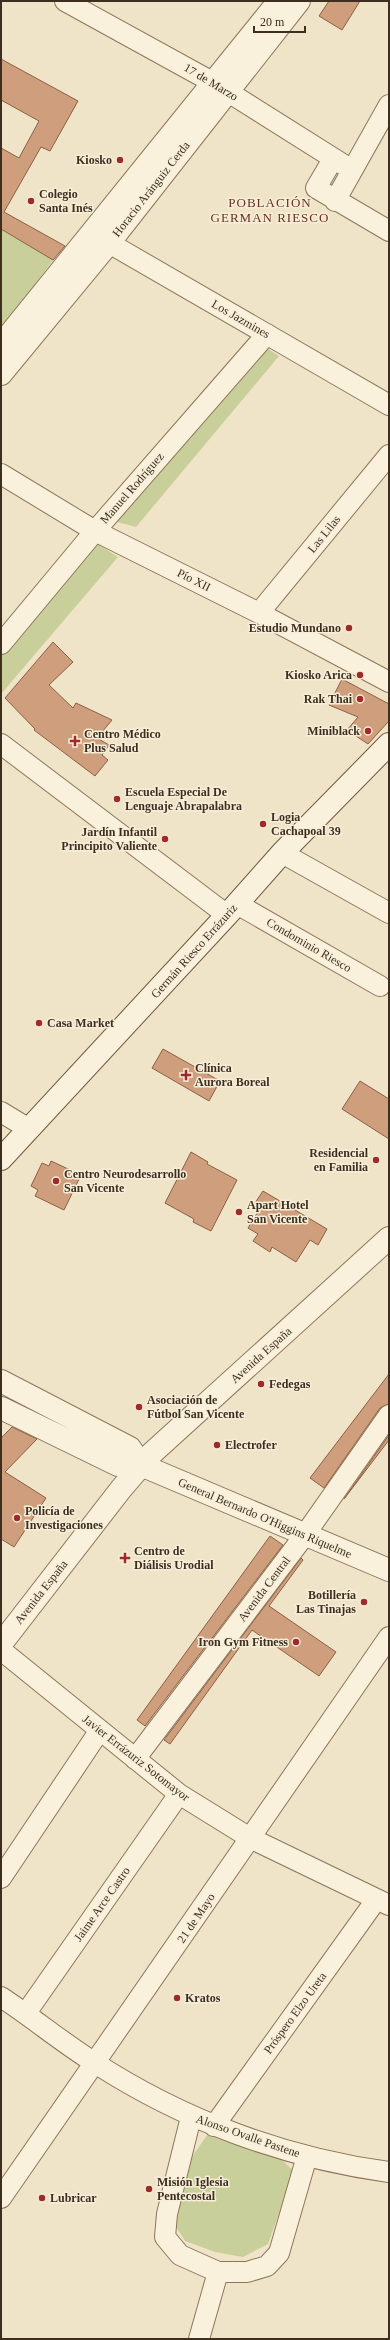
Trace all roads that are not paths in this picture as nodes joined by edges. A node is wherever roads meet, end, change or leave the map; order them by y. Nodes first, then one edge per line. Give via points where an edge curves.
1 (66, 1) edge
2 (280, 1) edge
3 (299, 1) edge
4 (221, 87) junction
5 (389, 106) edge
6 (333, 159) junction
7 (352, 170) junction
8 (335, 201) junction
9 (389, 231) edge
10 (102, 237) junction
11 (267, 334) junction
12 (1, 345) edge
13 (1, 374) edge
14 (389, 405) edge
15 (389, 455) edge
16 (1, 474) edge
17 (95, 530) junction
18 (259, 613) junction
19 (1, 644) edge
20 (389, 682) edge
21 (1, 744) edge
22 (389, 744) edge
23 (282, 853) junction
24 (232, 910) junction
25 (389, 913) edge
26 (380, 986) dead end
27 (1, 1112) edge
28 (29, 1129) junction
29 (1, 1159) edge
30 (389, 1238) edge
31 (1, 1381) edge
32 (1, 1408) edge
33 (389, 1415) edge
34 (141, 1465) junction
35 (304, 1536) junction
36 (389, 1570) edge
37 (389, 1637) edge
38 (1, 1644) edge
39 (1, 1650) edge
40 (100, 1730) junction
41 (135, 1759) junction
42 (179, 1794) junction
43 (250, 1838) junction
44 (1, 1878) edge
45 (382, 1903) edge
46 (1, 1997) edge
47 (26, 2013) junction
48 (96, 2064) junction
49 (191, 2117) junction
50 (214, 2126) junction
51 (307, 2156) junction
52 (389, 2172) edge
53 (1, 2198) edge
54 (218, 2272) junction
55 (199, 2339) edge

1 - 4 street, 17 de Marzo
2 - 4 street, Horacio Aránguiz Cerda
3 - 4 street, Horacio Aránguiz Cerda
4 - 6 street, 17 de Marzo
4 - 10 street, Horacio Aránguiz Cerda
5 - 7 street
6 - 7 street, 17 de Marzo
6 - 8 street via 316,188
7 - 8 street
8 - 9 street
10 - 11 street, Los Jazmines
10 - 12 street, Horacio Aránguiz Cerda
10 - 13 street, Horacio Aránguiz Cerda
11 - 14 street, Los Jazmines
11 - 17 street, Manuel Rodríguez
15 - 18 street, Las Lilas
16 - 17 street, Pío XII
17 - 18 street, Pío XII
17 - 19 street, Manuel Rodríguez
18 - 20 street, Pío XII
21 - 24 street, Condominio Riesco
22 - 23 street, Germán Riesco Errázuriz
23 - 24 street, Germán Riesco Errázuriz
23 - 25 street
24 - 26 street, Condominio Riesco
24 - 28 street, Germán Riesco Errázuriz
27 - 28 street
28 - 29 street, Germán Riesco Errázuriz
30 - 34 street, Avenida España
31 - 34 street via 130,1448
32 - 34 street, General Bernardo O'Higgins Riquelme via 118,1465
33 - 35 street, Avenida Central
34 - 35 street, General Bernardo O'Higgins Riquelme
34 - 38 street, Avenida España
35 - 36 street, General Bernardo O'Higgins Riquelme
35 - 41 street, Avenida Central
37 - 43 street, 21 de Mayo
39 - 40 street, Javier Errázuriz Sotomayor
40 - 41 street, Javier Errázuriz Sotomayor
40 - 44 street
41 - 42 street, Javier Errázuriz Sotomayor
42 - 43 street, Javier Errázuriz Sotomayor
42 - 47 street, Jaime Arce Castro
43 - 45 street, Javier Errázuriz Sotomayor
43 - 48 street, 21 de Mayo
45 - 50 street, Próspero Elzo Ureta
46 - 47 street, Alonso Ovalle Pastene
47 - 48 street, Alonso Ovalle Pastene
48 - 49 street, Alonso Ovalle Pastene
48 - 53 street, 21 de Mayo
49 - 50 street, Alonso Ovalle Pastene
49 - 54 street via 167,2214 165,2238 180,2255
50 - 51 street, Alonso Ovalle Pastene
51 - 52 street, Alonso Ovalle Pastene
51 - 54 street via 279,2253 267,2266 247,2272
54 - 55 street

